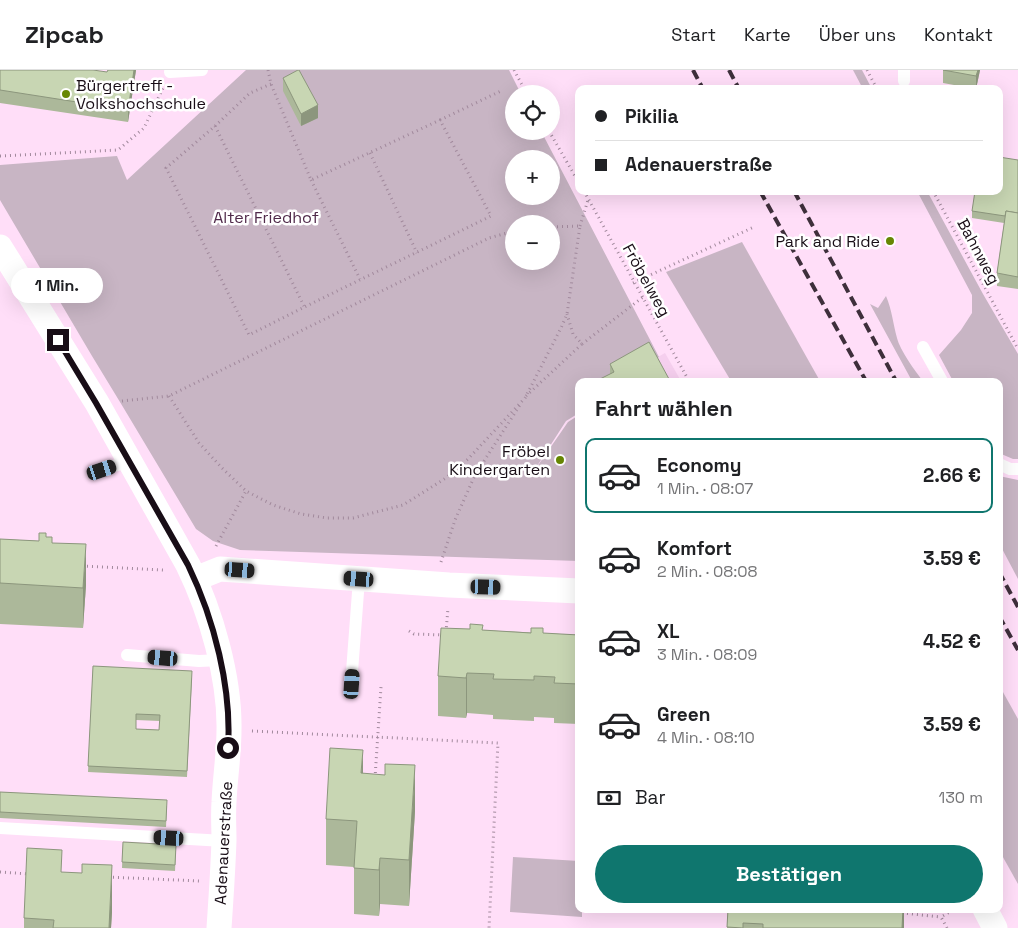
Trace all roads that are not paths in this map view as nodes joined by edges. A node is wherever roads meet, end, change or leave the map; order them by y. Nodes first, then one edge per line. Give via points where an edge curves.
1 (202, 70) edge
2 (170, 72) road end
3 (0, 247) edge
4 (923, 347) dead end
5 (940, 378) edge
6 (129, 461) junction
7 (1003, 466) edge
8 (1018, 469) edge
9 (102, 470) dead end
10 (192, 572) junction
11 (359, 579) junction
12 (575, 591) edge
13 (127, 655) dead end
14 (221, 660) junction
15 (352, 684) dead end
16 (0, 828) edge
17 (224, 841) junction
18 (988, 913) edge
19 (218, 928) edge
20 (995, 928) edge

1 - 2 lane
3 - 6 street, Adenauerstraße
4 - 5 lane
6 - 9 lane
6 - 10 street, Adenauerstraße
7 - 8 lane
10 - 11 street via 220,569
10 - 14 street, Adenauerstraße
11 - 12 street
11 - 15 lane
13 - 14 lane
14 - 17 street, Adenauerstraße via 229,730
16 - 17 lane
17 - 19 street, Adenauerstraße
18 - 20 street

